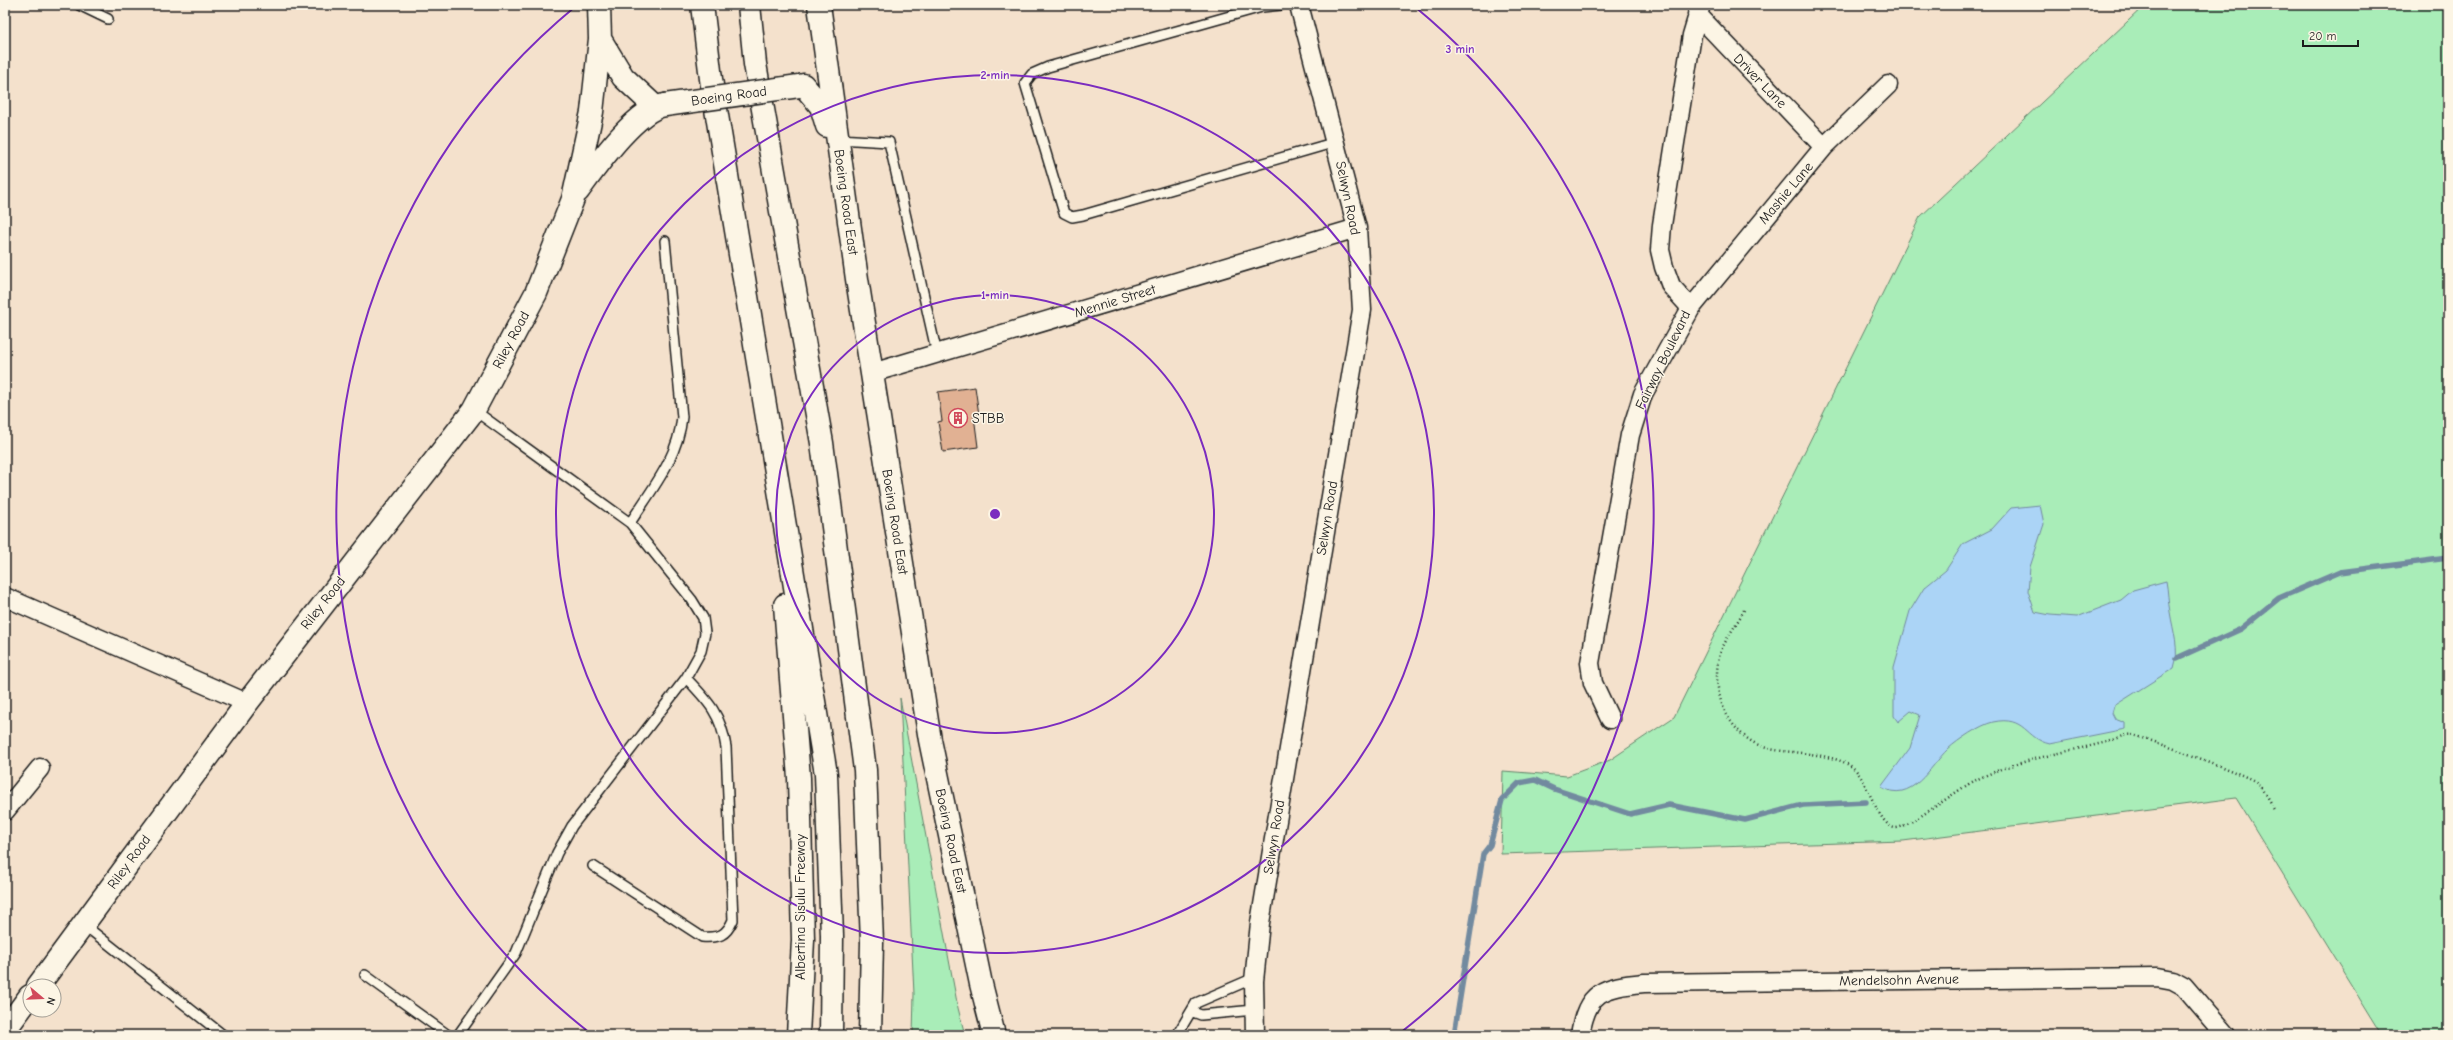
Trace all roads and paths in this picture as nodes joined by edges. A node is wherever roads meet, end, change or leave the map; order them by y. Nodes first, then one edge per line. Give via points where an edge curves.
1 (80, 5) edge
2 (599, 5) edge
3 (702, 5) edge
4 (749, 5) edge
5 (819, 5) edge
6 (1281, 5) edge
7 (1299, 5) edge
8 (1699, 9) edge
9 (108, 19) dead end
10 (600, 39) junction
11 (824, 50) junction
12 (801, 85) junction
13 (1888, 85) dead end
14 (660, 106) junction
15 (838, 139) junction
16 (1336, 142) junction
17 (1824, 147) junction
18 (573, 199) junction
19 (848, 210) junction
20 (1357, 228) junction
21 (665, 241) dead end
22 (1691, 308) junction
23 (938, 354) junction
24 (872, 373) junction
25 (474, 410) junction
26 (773, 450) junction
27 (630, 523) junction
28 (5, 596) edge
29 (1744, 610) dead end
30 (686, 678) junction
31 (247, 702) junction
32 (1610, 719) dead end
33 (40, 768) dead end
34 (5, 811) edge
35 (2274, 811) dead end
36 (593, 866) dead end
37 (83, 924) junction
38 (365, 975) dead end
39 (44, 978) edge
40 (1254, 978) junction
41 (22, 1007) edge
42 (1254, 1010) junction
43 (1193, 1012) junction
44 (5, 1030) edge
45 (223, 1035) edge
46 (448, 1035) edge
47 (458, 1035) edge
48 (798, 1035) edge
49 (831, 1035) edge
50 (870, 1035) edge
51 (994, 1035) edge
52 (1178, 1035) edge
53 (1255, 1035) edge
54 (1580, 1035) edge
55 (2226, 1035) edge

1 - 9 lane
2 - 10 main road
3 - 26 main road via 711,79
4 - 50 main road via 755,64 822,443 865,770 872,942
5 - 11 main road, Boeing Road East
6 - 16 lane via 1262,6 1048,67 1032,74 1025,83 1064,213 1072,217 1083,215
7 - 16 street, Selwyn Road
8 - 17 street, Driver Lane
8 - 22 street, Fairway Boulevard via 1662,225 1660,250 1671,286
10 - 14 main road via 623,77
10 - 18 main road via 592,112
11 - 12 main road
11 - 15 main road, Boeing Road East
12 - 14 main road, Boeing Road, bridge
12 - 19 main road via 822,106
13 - 17 street, Mashie Lane
14 - 18 main road via 610,147
15 - 19 main road, Boeing Road East
15 - 23 lane via 889,142
16 - 20 street, Selwyn Road
17 - 22 street, Mashie Lane
18 - 25 main road, Riley Road via 536,293
19 - 24 main road, Boeing Road East
20 - 23 street, Mennie Street
20 - 40 street, Selwyn Road via 1362,310 1260,923
21 - 27 lane via 682,417 680,437 672,457
22 - 32 street, Fairway Boulevard via 1643,394 1630,435 1590,663 1593,683
23 - 24 street, Mennie Street
24 - 51 main road, Boeing Road East via 930,740 980,984
25 - 27 lane
25 - 31 main road, Riley Road
26 - 48 main road, Albertina Sisulu Freeway via 799,778 803,940
26 - 49 main road via 826,774 832,936
27 - 30 lane via 692,600 703,618 705,633 701,651
28 - 31 street
29 - 35 path via 1724,644 1718,674 1718,693 1724,710 1735,728 1757,745 1835,760 1851,766 1860,774 1880,813 1888,824 1895,828 1906,826 1948,796 1989,774 2130,734 2255,782
30 - 36 lane via 713,709 723,728 726,747 733,920 728,931 721,936 702,937
30 - 47 lane via 572,826 557,853 516,953
31 - 37 main road, Riley Road
33 - 34 street
37 - 39 main road, Riley Road
37 - 45 lane
38 - 46 lane
40 - 42 street, Selwyn Road
40 - 43 lane via 1196,1003
41 - 44 main road
42 - 43 lane via 1201,1015
42 - 53 street, Selwyn Road
43 - 52 lane via 1180,1027
54 - 55 street, Mendelsohn Avenue via 1582,1018 1593,997 1604,989 1644,983 2157,977 2173,980 2184,986

